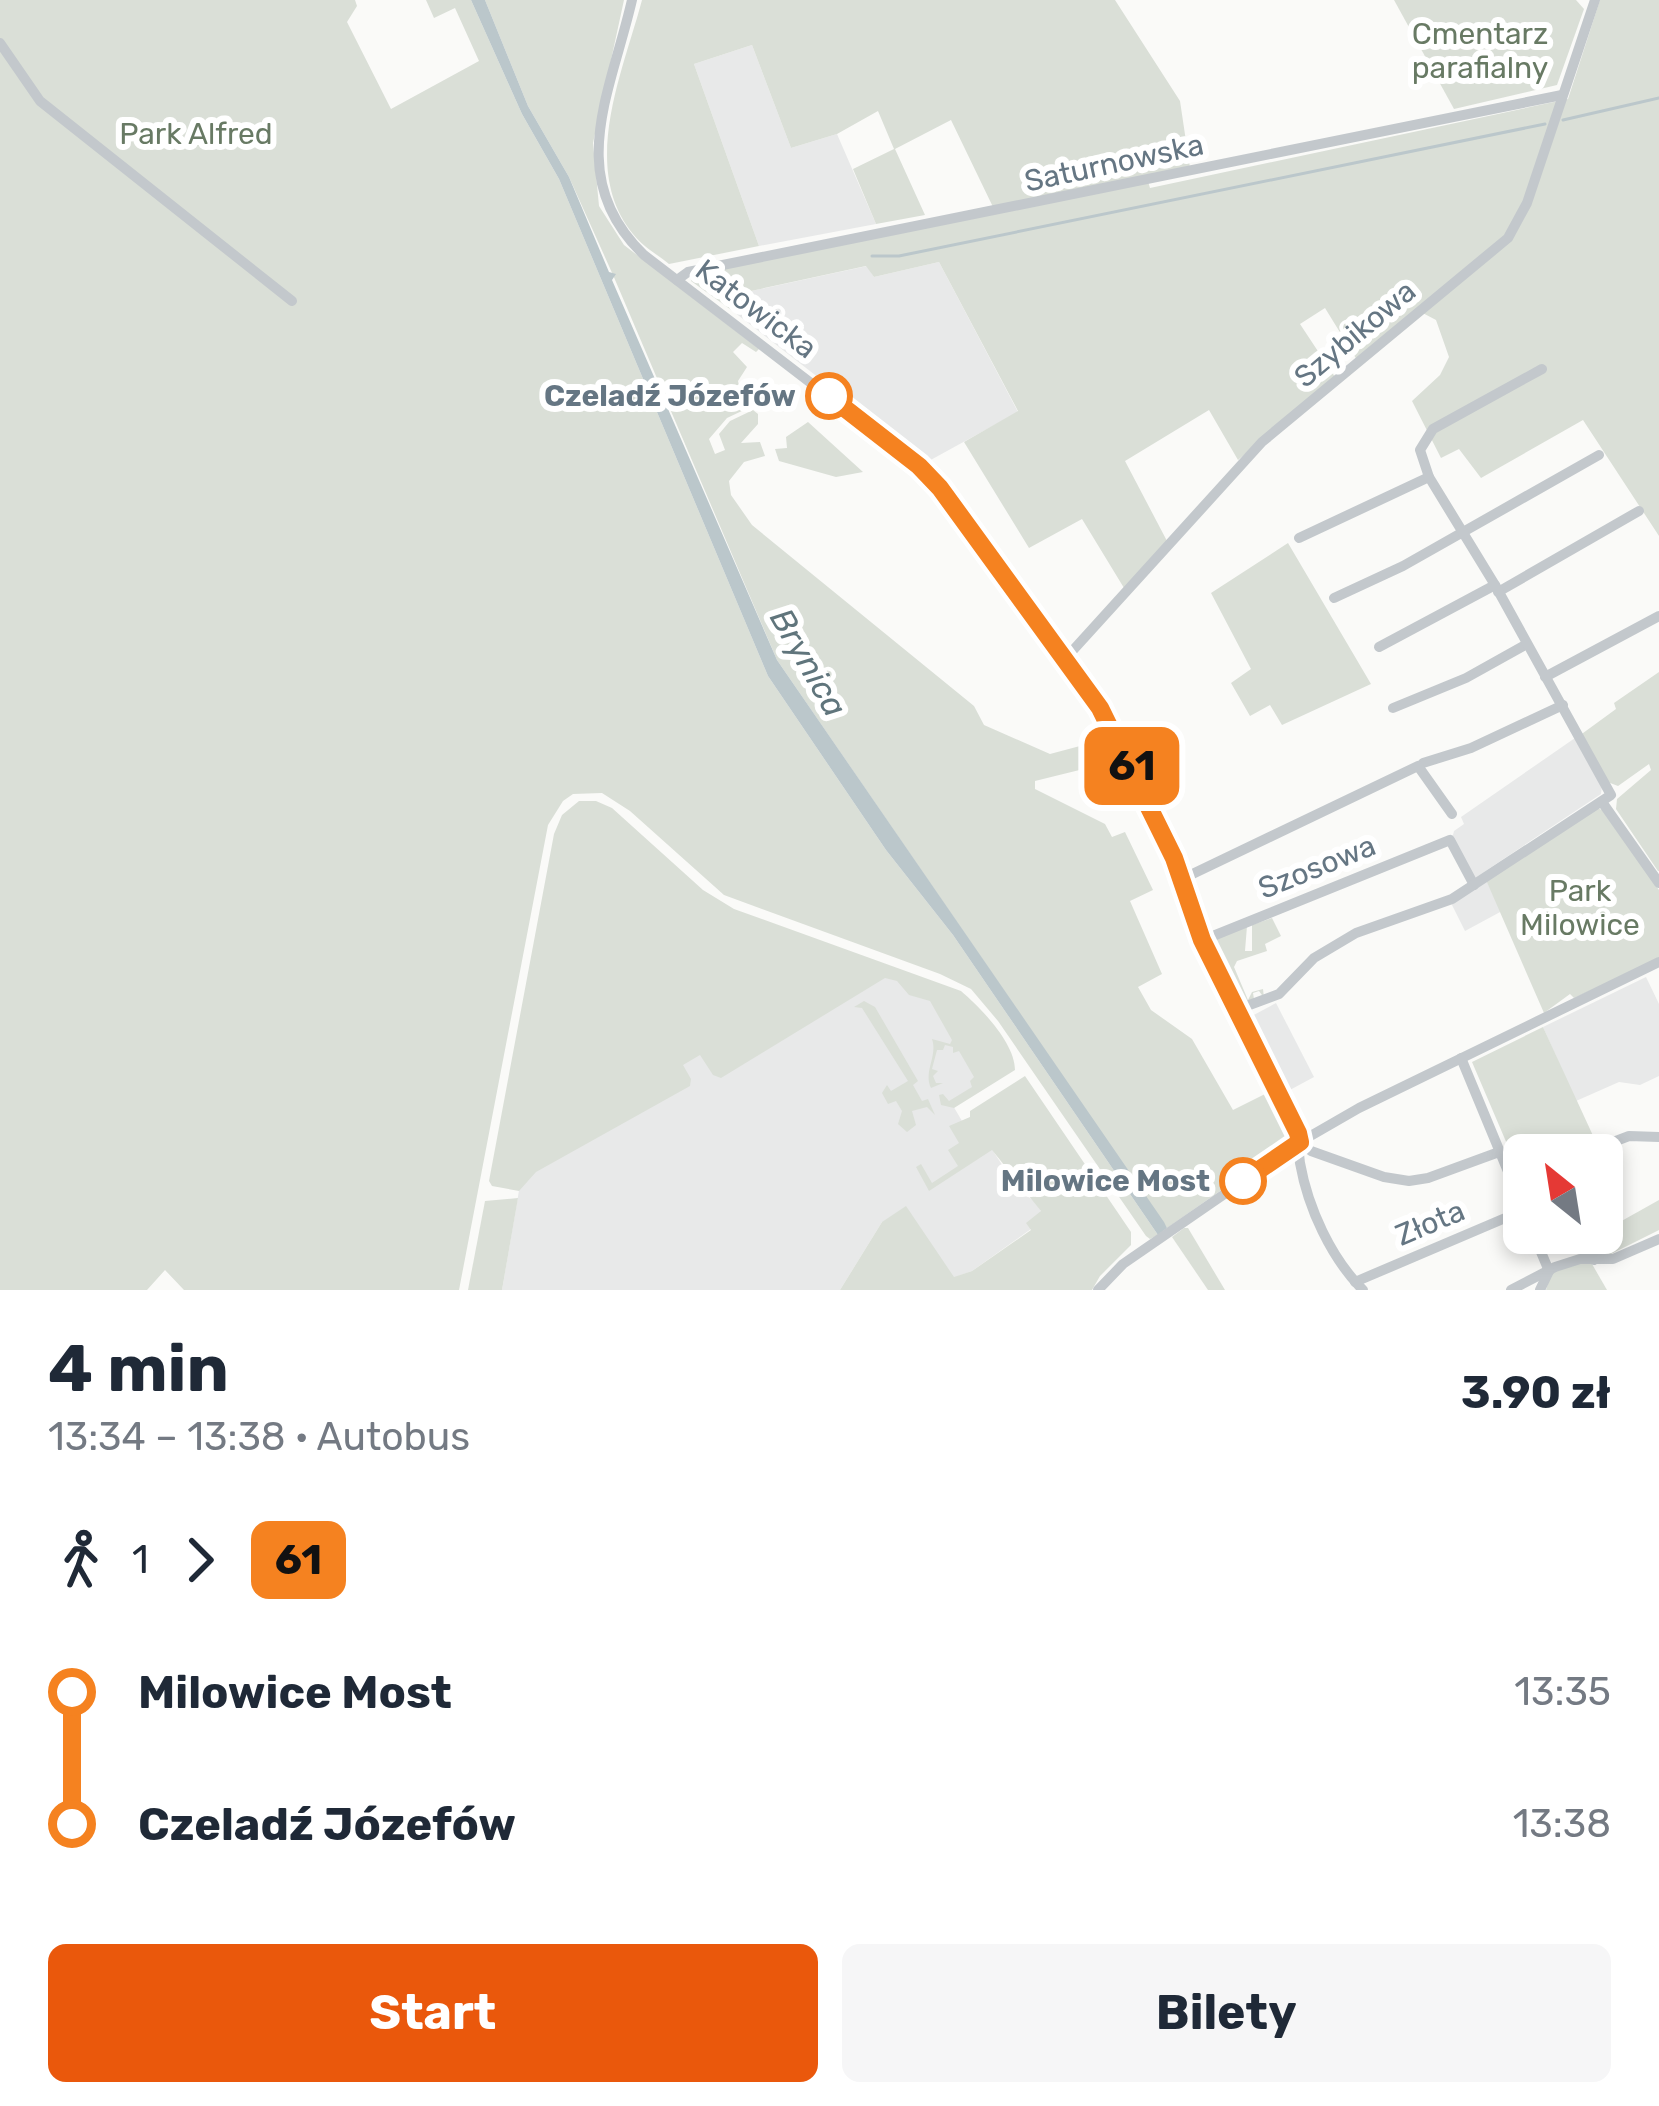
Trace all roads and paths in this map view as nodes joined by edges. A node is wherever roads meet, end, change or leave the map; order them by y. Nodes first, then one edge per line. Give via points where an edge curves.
1 (632, 0) edge
2 (1595, 0) edge
3 (0, 43) edge
4 (1562, 95) junction
5 (677, 280) junction
6 (292, 301) dead end
7 (1542, 369) dead end
8 (1599, 454) dead end
9 (1429, 477) junction
10 (1639, 512) dead end
11 (1463, 532) junction
12 (1299, 538) dead end
13 (1497, 589) junction
14 (1334, 598) dead end
15 (1659, 616) edge
16 (1525, 645) junction
17 (1378, 647) dead end
18 (1065, 659) junction
19 (1545, 677) junction
20 (1563, 705) junction
21 (1393, 708) dead end
22 (1421, 765) junction
23 (1602, 802) junction
24 (1452, 814) dead end
25 (1182, 879) junction
26 (1659, 883) edge
27 (1474, 884) junction
28 (1202, 940) junction
29 (1659, 962) edge
30 (1236, 1010) junction
31 (1460, 1058) junction
32 (1659, 1137) edge
33 (1623, 1139) edge
34 (1300, 1142) junction
35 (1499, 1152) junction
36 (1503, 1158) edge
37 (1503, 1220) edge
38 (1659, 1238) edge
39 (1543, 1254) edge
40 (1592, 1254) edge
41 (1594, 1260) junction
42 (1549, 1270) junction
43 (1359, 1286) edge
44 (1098, 1290) edge
45 (1511, 1290) edge
46 (1540, 1290) edge

1 - 5 street, Katowicka via 598,130 598,172 623,232
2 - 4 street, Szybikowa
3 - 6 street via 40,101
4 - 5 street, Saturnowska
4 - 18 street, Szybikowa via 1508,238 1262,442
5 - 18 street, Katowicka via 919,466
7 - 9 street via 1433,429 1420,450
8 - 11 street
9 - 11 street
9 - 12 street
10 - 13 street
11 - 13 street
11 - 14 street
13 - 16 street
13 - 17 street
15 - 19 street
16 - 19 street
16 - 21 street
18 - 25 street via 1122,746
19 - 20 street
20 - 22 street
20 - 23 street via 1611,795
22 - 24 street
22 - 25 street
23 - 26 street
23 - 27 street
25 - 28 street
27 - 28 street, Szosowa via 1450,839
27 - 30 street via 1339,942 1279,994
28 - 30 street
29 - 31 street
30 - 34 street
31 - 34 street
31 - 35 street
32 - 33 street
34 - 35 street via 1409,1181
34 - 43 street via 1323,1230
34 - 44 street
35 - 36 street
37 - 43 street, Złota
38 - 41 street
39 - 42 street
40 - 41 street
41 - 42 street
42 - 45 street
42 - 46 street

